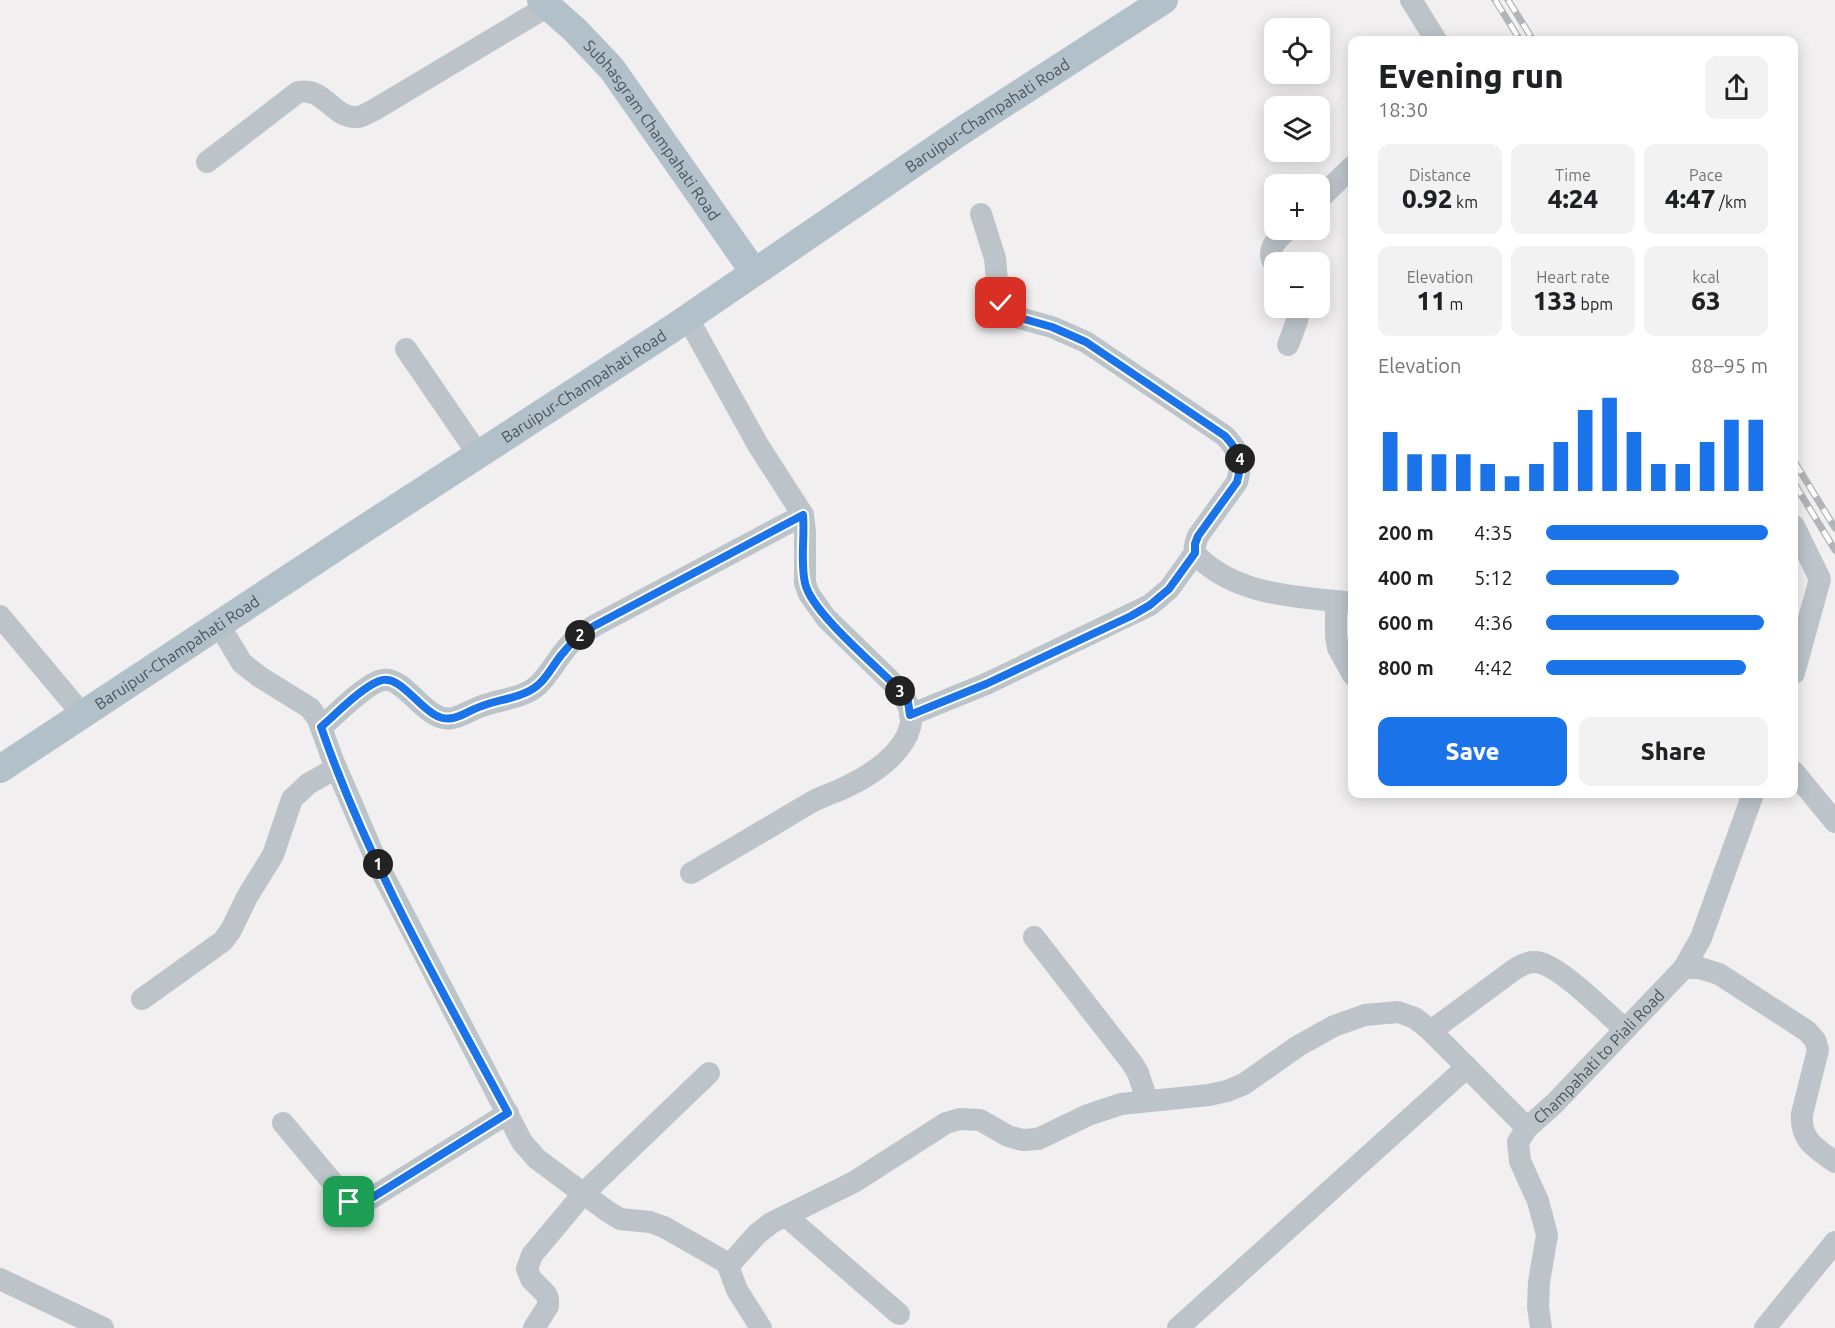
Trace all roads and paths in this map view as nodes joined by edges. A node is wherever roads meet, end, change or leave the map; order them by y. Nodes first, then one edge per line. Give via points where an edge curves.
1 (1164, 0) edge
2 (1411, 0) edge
3 (544, 3) edge
4 (1434, 36) edge
5 (207, 162) dead end
6 (1348, 171) edge
7 (1330, 188) edge
8 (981, 214) dead end
9 (754, 272) junction
10 (687, 317) junction
11 (1297, 318) edge
12 (1288, 345) dead end
13 (406, 349) dead end
14 (478, 454) junction
15 (803, 515) junction
16 (1798, 535) edge
17 (1195, 553) junction
18 (1815, 573) edge
19 (1345, 602) edge
20 (0, 616) edge
21 (219, 625) junction
22 (1798, 655) edge
23 (1348, 666) edge
24 (82, 714) junction
25 (910, 715) junction
26 (321, 727) junction
27 (336, 768) junction
28 (0, 769) edge
29 (1798, 777) edge
30 (1752, 798) edge
31 (1835, 822) edge
32 (692, 873) dead end
33 (1034, 937) dead end
34 (1684, 968) junction
35 (142, 999) dead end
36 (1625, 1029) junction
37 (1431, 1031) junction
38 (1467, 1067) junction
39 (709, 1073) dead end
40 (1147, 1100) junction
41 (508, 1113) junction
42 (283, 1123) dead end
43 (1527, 1128) junction
44 (1835, 1162) edge
45 (583, 1194) junction
46 (786, 1216) junction
47 (1835, 1242) edge
48 (727, 1263) junction
49 (0, 1279) edge
50 (899, 1314) dead end
51 (103, 1328) edge
52 (534, 1328) edge
53 (761, 1328) edge
54 (1178, 1328) edge
55 (1541, 1328) edge
56 (1765, 1328) edge

1 - 9 main road, Baruipur-Champahati Road
2 - 4 street
3 - 5 street via 358,117 347,116 316,94 298,92
3 - 9 main road, Subhasgram Champahati Road via 612,69
6 - 7 street
8 - 17 street via 1005,310 1086,342 1225,436 1236,448 1240,459 1237,482 1198,536
9 - 10 main road, Baruipur-Champahati Road
10 - 14 main road, Baruipur-Champahati Road
10 - 15 street via 758,445
11 - 12 street
13 - 14 street
14 - 21 main road, Baruipur-Champahati Road
15 - 25 street via 805,583 809,594 826,618 899,689 908,702
15 - 26 street via 584,632 528,693 444,719 396,683 380,681
16 - 18 street
17 - 19 street via 1216,572 1258,590
17 - 25 street via 1169,589 1150,605 986,684
18 - 22 street
19 - 23 street via 1336,636
20 - 24 street
21 - 24 main road, Baruipur-Champahati Road
21 - 26 street via 242,663 310,708
24 - 28 main road, Baruipur-Champahati Road
25 - 32 street via 903,743 870,774 817,799
26 - 27 street
27 - 35 street via 308,784 292,799 273,855 223,941
27 - 41 street via 379,867
29 - 31 street
30 - 34 street, Champahati to Piali Road via 1701,938
33 - 40 street via 1132,1063
34 - 36 street, Champahati to Piali Road
34 - 44 street via 1719,974 1815,1040 1818,1050 1801,1125 1808,1140
36 - 37 street via 1558,971 1539,962 1528,962
36 - 43 street, Champahati to Piali Road
37 - 38 street
37 - 40 street via 1398,1012 1365,1015 1334,1026 1227,1091
38 - 43 street
38 - 54 street
39 - 45 street
40 - 46 street via 1088,1114 1038,1139 1008,1136 980,1120 946,1123 854,1182
41 - 42 street via 355,1205
41 - 45 street via 522,1142 537,1159
43 - 55 street, Champahati to Piali Road via 1518,1142 1520,1161 1538,1201 1547,1235 1539,1282
45 - 48 street via 620,1219 664,1227
45 - 52 street via 528,1263 531,1279 548,1299 548,1306
46 - 48 street via 757,1234
46 - 50 street
47 - 56 street
48 - 53 street via 737,1290
49 - 51 street

